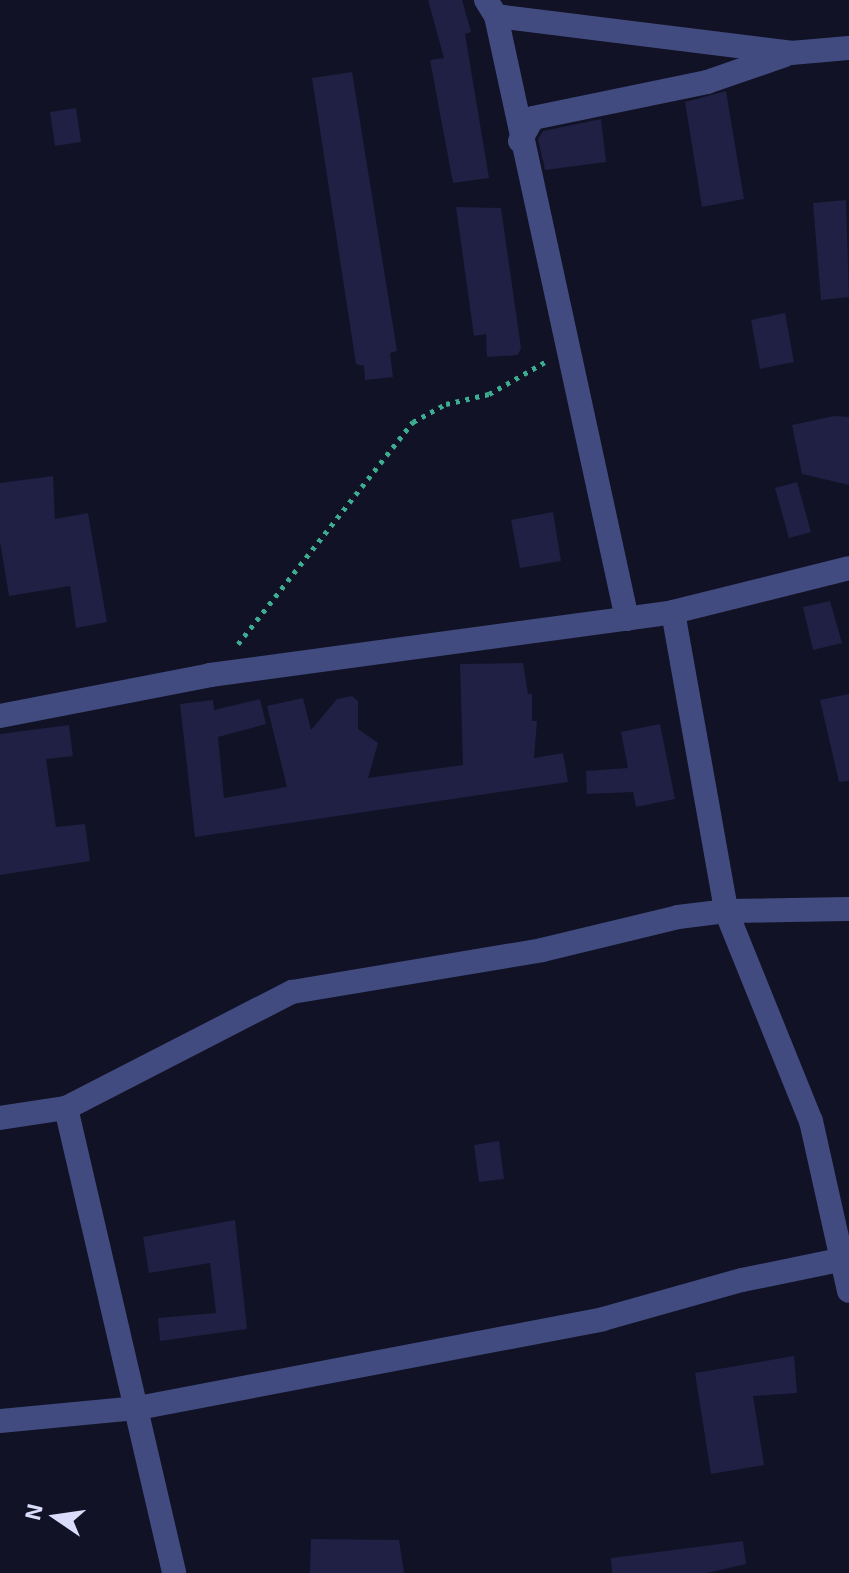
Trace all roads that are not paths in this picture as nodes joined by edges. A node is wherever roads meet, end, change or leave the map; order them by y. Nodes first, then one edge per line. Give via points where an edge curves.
1 (491, 8) edge
2 (847, 46) edge
3 (791, 53) junction
4 (520, 141) junction
5 (849, 568) edge
6 (673, 612) junction
7 (627, 619) junction
8 (0, 716) edge
9 (849, 909) edge
10 (726, 911) junction
11 (66, 1108) junction
12 (0, 1118) edge
13 (844, 1258) edge
14 (849, 1291) edge
15 (138, 1408) junction
16 (0, 1421) edge
17 (174, 1573) edge

1 - 3 street
1 - 4 street
2 - 3 street
3 - 4 street via 707,82 533,118
4 - 7 street
5 - 6 street
6 - 7 street
6 - 10 street
7 - 8 street via 210,675
9 - 10 street
10 - 11 street via 542,950 292,992
10 - 13 street via 811,1121
11 - 12 street
11 - 15 street
13 - 14 street
13 - 15 street via 603,1319
15 - 16 street
15 - 17 street

